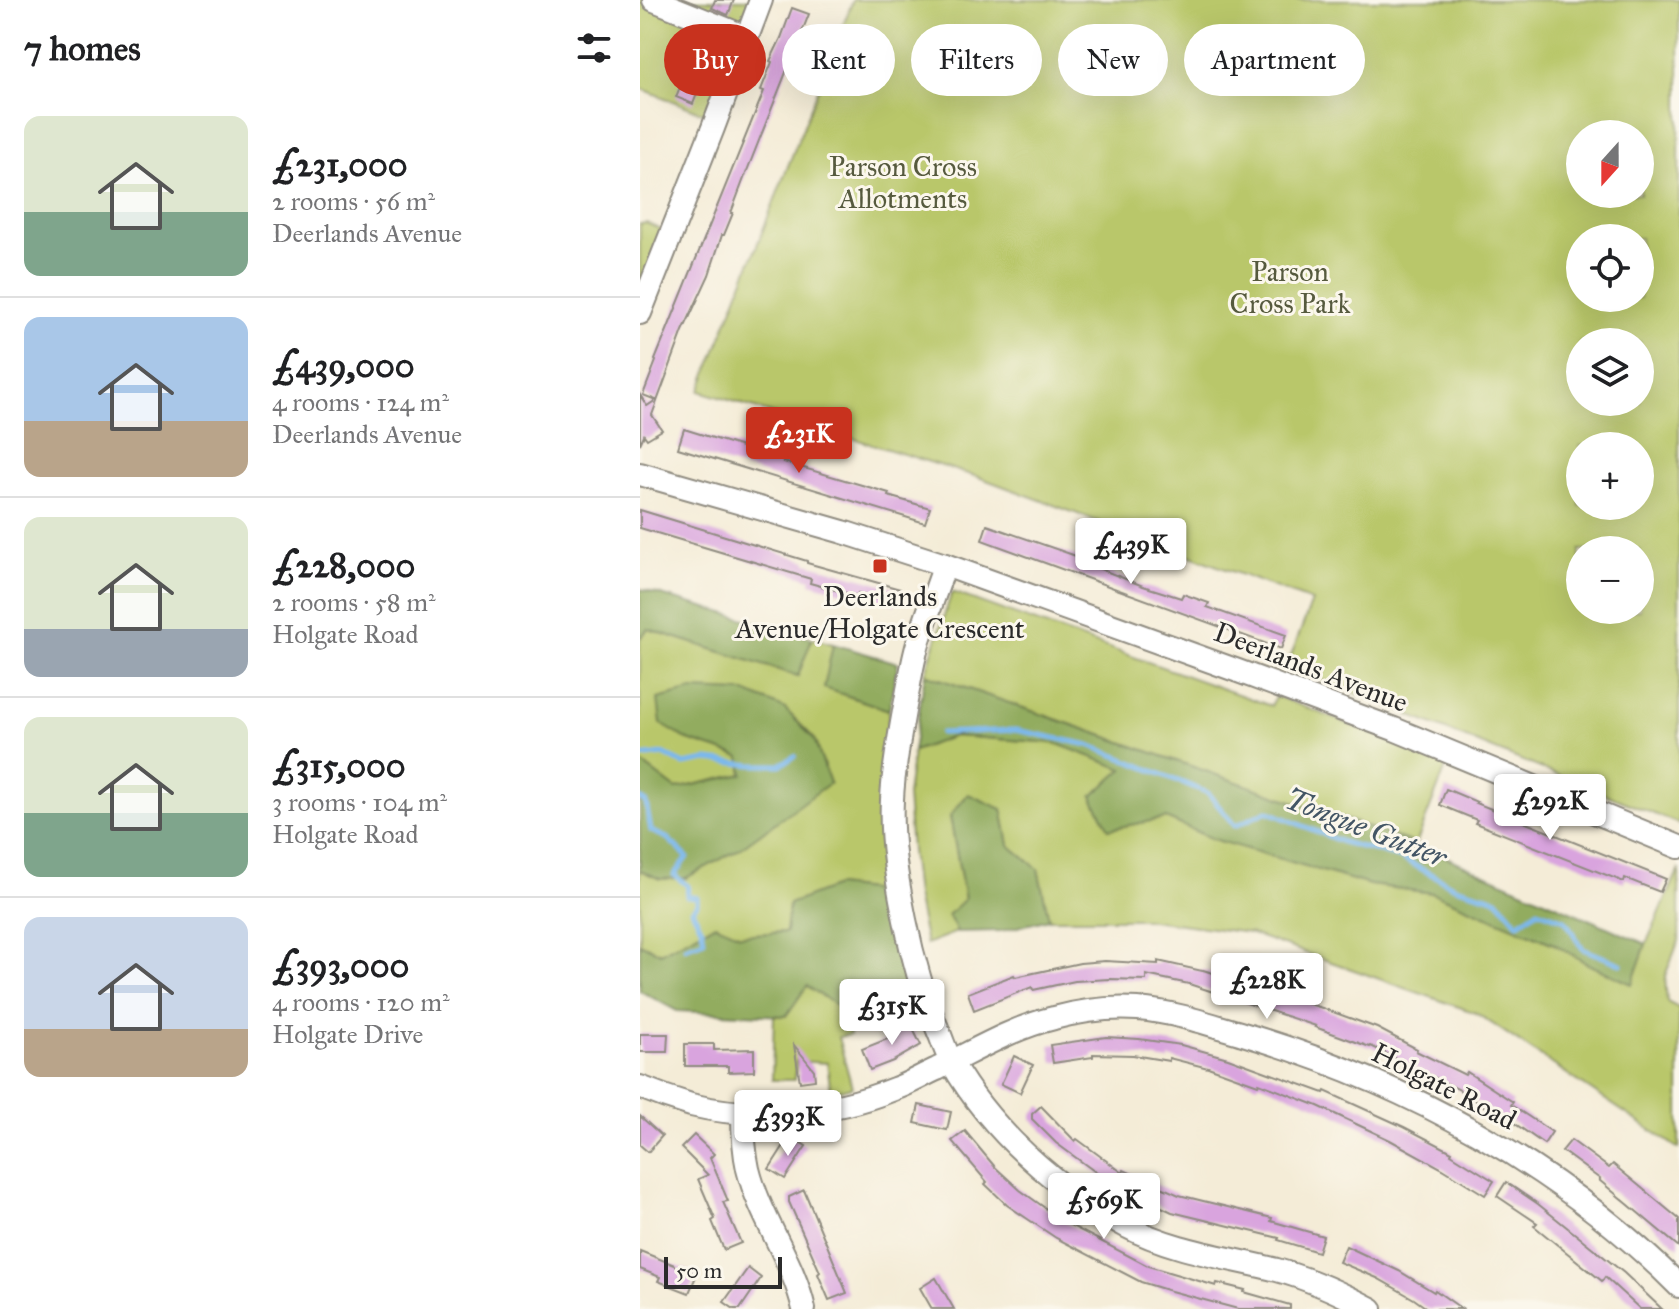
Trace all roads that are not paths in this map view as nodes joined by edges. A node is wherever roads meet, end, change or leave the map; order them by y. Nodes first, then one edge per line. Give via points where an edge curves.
1 (654, 0) edge
2 (761, 0) edge
3 (714, 24) edge
4 (751, 24) edge
5 (725, 96) edge
6 (641, 306) edge
7 (640, 474) edge
8 (945, 565) junction
9 (1679, 847) edge
10 (951, 1062) junction
11 (640, 1087) edge
12 (743, 1113) junction
13 (1679, 1286) edge
14 (804, 1309) edge
15 (1371, 1309) edge

1 - 3 street
2 - 4 street
5 - 6 street
7 - 8 street, Deerlands Avenue
8 - 9 street, Deerlands Avenue via 1394,729
8 - 10 street via 918,643 892,801 897,881 907,929
10 - 12 street, Holgate Road via 856,1101 791,1112
10 - 13 street, Holgate Road via 1000,1036 1051,1018 1108,1009 1167,1013 1267,1041 1402,1094 1513,1154 1584,1204
10 - 15 street via 1005,1133 1094,1209 1167,1243 1292,1275
11 - 12 street, Holgate Road via 692,1105
12 - 14 street via 748,1171

